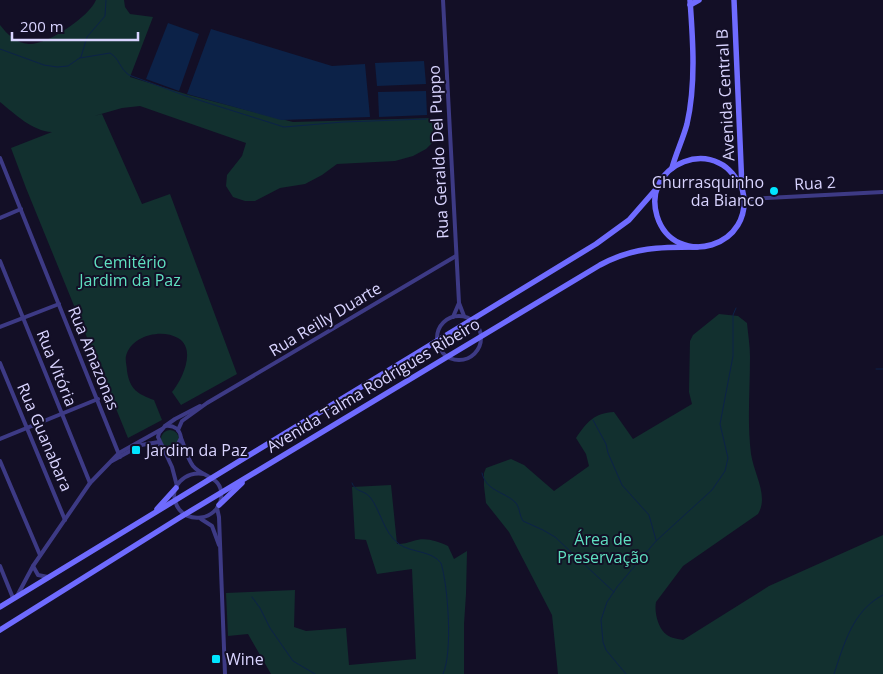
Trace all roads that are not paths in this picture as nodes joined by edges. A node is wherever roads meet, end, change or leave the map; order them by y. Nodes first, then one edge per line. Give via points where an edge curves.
1 (443, 0) edge
2 (699, 0) edge
3 (734, 0) edge
4 (690, 3) edge
5 (0, 158) edge
6 (672, 168) junction
7 (657, 188) junction
8 (742, 188) junction
9 (883, 192) edge
10 (749, 199) dead end
11 (21, 209) junction
12 (0, 218) edge
13 (697, 247) junction
14 (456, 256) junction
15 (0, 261) edge
16 (458, 303) junction
17 (59, 304) junction
18 (464, 316) junction
19 (452, 317) junction
20 (23, 318) junction
21 (472, 320) junction
22 (0, 327) edge
23 (482, 335) junction
24 (438, 341) junction
25 (447, 356) junction
26 (0, 363) edge
27 (98, 399) junction
28 (207, 403) junction
29 (62, 413) junction
30 (28, 427) junction
31 (164, 427) junction
32 (178, 430) junction
33 (181, 438) junction
34 (0, 439) edge
35 (160, 443) junction
36 (119, 455) junction
37 (0, 461) edge
38 (204, 474) junction
39 (212, 477) junction
40 (247, 477) junction
41 (90, 484) junction
42 (176, 487) junction
43 (221, 493) junction
44 (175, 499) junction
45 (218, 507) junction
46 (155, 511) junction
47 (185, 515) junction
48 (196, 518) junction
49 (66, 521) junction
50 (220, 548) junction
51 (40, 556) junction
52 (0, 566) edge
53 (33, 566) junction
54 (48, 578) junction
55 (15, 597) junction
56 (0, 607) edge
57 (0, 630) edge
58 (225, 674) edge

1 - 14 street, Rua Geraldo Del Puppo
2 - 4 main road
3 - 8 main road, Avenida Central B
4 - 6 main road, Avenida Central B via 692,95
5 - 11 street, Rua Amazonas
6 - 7 main road, Avenida Central B
6 - 8 main road, Avenida Central B via 687,160 704,158 720,163 733,173
7 - 13 main road via 655,208 662,227 678,241
7 - 21 main road, Avenida Talma Rodrigues Ribeiro via 629,220 605,238
8 - 13 main road, Avenida Central B via 744,211 734,232 714,244
9 - 10 street, Rua 2
11 - 12 street
11 - 17 street, Rua Amazonas
13 - 23 main road, Avenida Talma Rodrigues Ribeiro via 654,248 620,255
14 - 16 street, Rua Geraldo Del Puppo
14 - 28 street, Rua Reilly Duarte
15 - 20 street, Rua Vitória
16 - 18 street, Rua Geraldo Del Puppo
16 - 19 street, Rua Geraldo Del Puppo
17 - 20 street
17 - 27 street, Rua Amazonas
18 - 19 street
18 - 21 street
19 - 24 street, Rua Geraldo Del Puppo via 442,324
20 - 22 street
20 - 29 street, Rua Vitória
21 - 23 street
21 - 24 main road, Avenida Talma Rodrigues Ribeiro
23 - 25 main road, Avenida Talma Rodrigues Ribeiro
23 - 25 street via 480,346 470,357 459,360
24 - 25 street
24 - 39 main road, Avenida Talma Rodrigues Ribeiro
25 - 40 main road, Avenida Talma Rodrigues Ribeiro
26 - 30 street, Rua Guanabara
27 - 29 street
27 - 36 street, Rua Amazonas
28 - 31 street, Rua Reilly Duarte
28 - 32 street, Rua Reilly Duarte via 182,421
29 - 30 street
29 - 41 street, Rua Vitória
30 - 34 street
30 - 49 street, Rua Guanabara
31 - 32 street
31 - 35 street via 158,437
31 - 36 street, Rua Reilly Duarte
32 - 33 street
33 - 35 street via 173,448 164,448
33 - 38 street via 191,463
35 - 36 street, Rua Reilly Duarte via 141,445
35 - 42 street via 172,467
36 - 41 street, Rua Reilly Duarte
37 - 51 street
38 - 39 street
38 - 42 street via 189,475
39 - 43 street
39 - 44 main road, Avenida Talma Rodrigues Ribeiro
40 - 43 main road, Avenida Talma Rodrigues Ribeiro
40 - 45 main road
41 - 49 street, Rua Reilly Duarte
42 - 44 street
42 - 46 main road
43 - 45 street
43 - 47 main road, Avenida Talma Rodrigues Ribeiro
44 - 46 main road, Avenida Talma Rodrigues Ribeiro
44 - 47 street
45 - 48 street via 210,515
45 - 50 street
46 - 54 main road, Avenida Talma Rodrigues Ribeiro
47 - 48 street
47 - 57 main road, Avenida Talma Rodrigues Ribeiro
48 - 50 street via 212,526
49 - 51 street, Rua Reilly Duarte
50 - 58 street
51 - 53 street, Rua Reilly Duarte
52 - 55 street
53 - 54 street via 38,575
53 - 55 street, Rua Reilly Duarte
54 - 55 main road, Avenida Talma Rodrigues Ribeiro
55 - 56 main road, Avenida Talma Rodrigues Ribeiro

